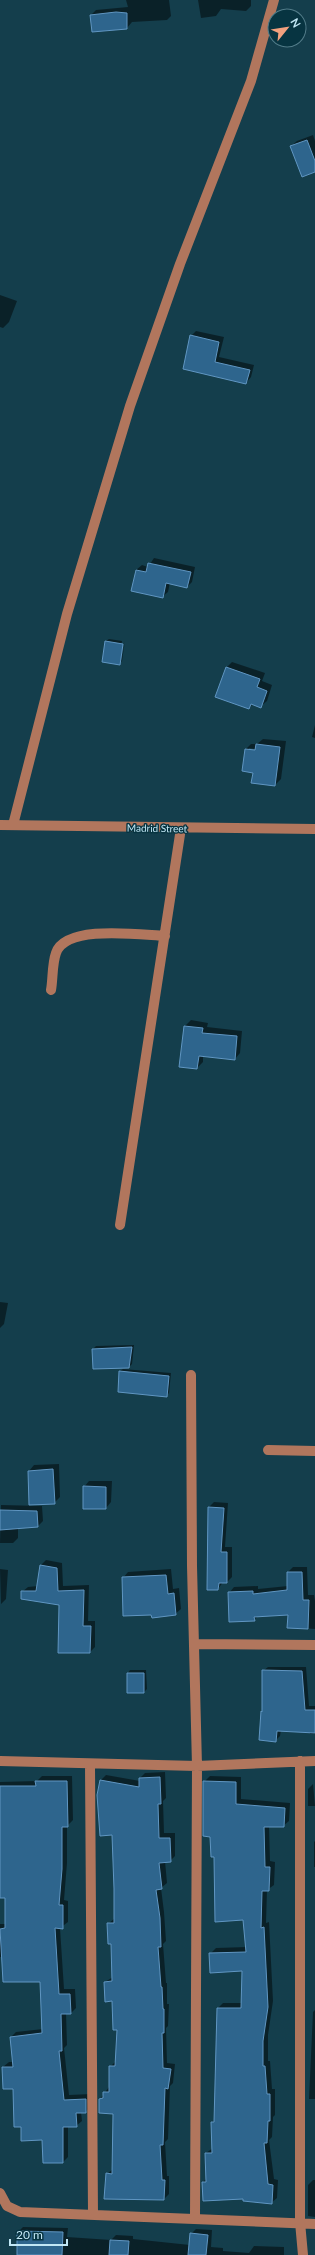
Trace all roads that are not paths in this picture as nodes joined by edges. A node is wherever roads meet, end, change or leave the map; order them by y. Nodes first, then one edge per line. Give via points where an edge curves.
1 (274, 0) edge
2 (0, 825) edge
3 (13, 825) junction
4 (181, 828) junction
5 (315, 829) edge
6 (166, 936) junction
7 (52, 990) dead end
8 (120, 1225) dead end
9 (191, 1375) dead end
10 (268, 1450) dead end
11 (315, 1451) edge
12 (194, 1644) junction
13 (315, 1645) edge
14 (0, 1761) edge
15 (315, 1761) edge
16 (300, 1762) junction
17 (90, 1765) junction
18 (197, 1766) junction
19 (0, 2193) edge
20 (93, 2214) junction
21 (195, 2218) junction
22 (300, 2222) junction
23 (315, 2224) edge
24 (303, 2255) edge

1 - 3 street via 251,81 180,264 130,406 67,614
2 - 3 street, Madrid Street
3 - 4 street, Madrid Street
4 - 5 street, Madrid Street
4 - 6 street
6 - 7 street via 95,933 71,938 62,944 56,953
6 - 8 street
9 - 12 street
10 - 11 street
12 - 13 street
12 - 18 street
14 - 17 street
15 - 16 street
16 - 18 street
16 - 22 street
17 - 18 street
17 - 20 street
18 - 21 street
19 - 20 street via 7,2206 20,2212
20 - 21 street
21 - 22 street
22 - 23 street
22 - 24 street

